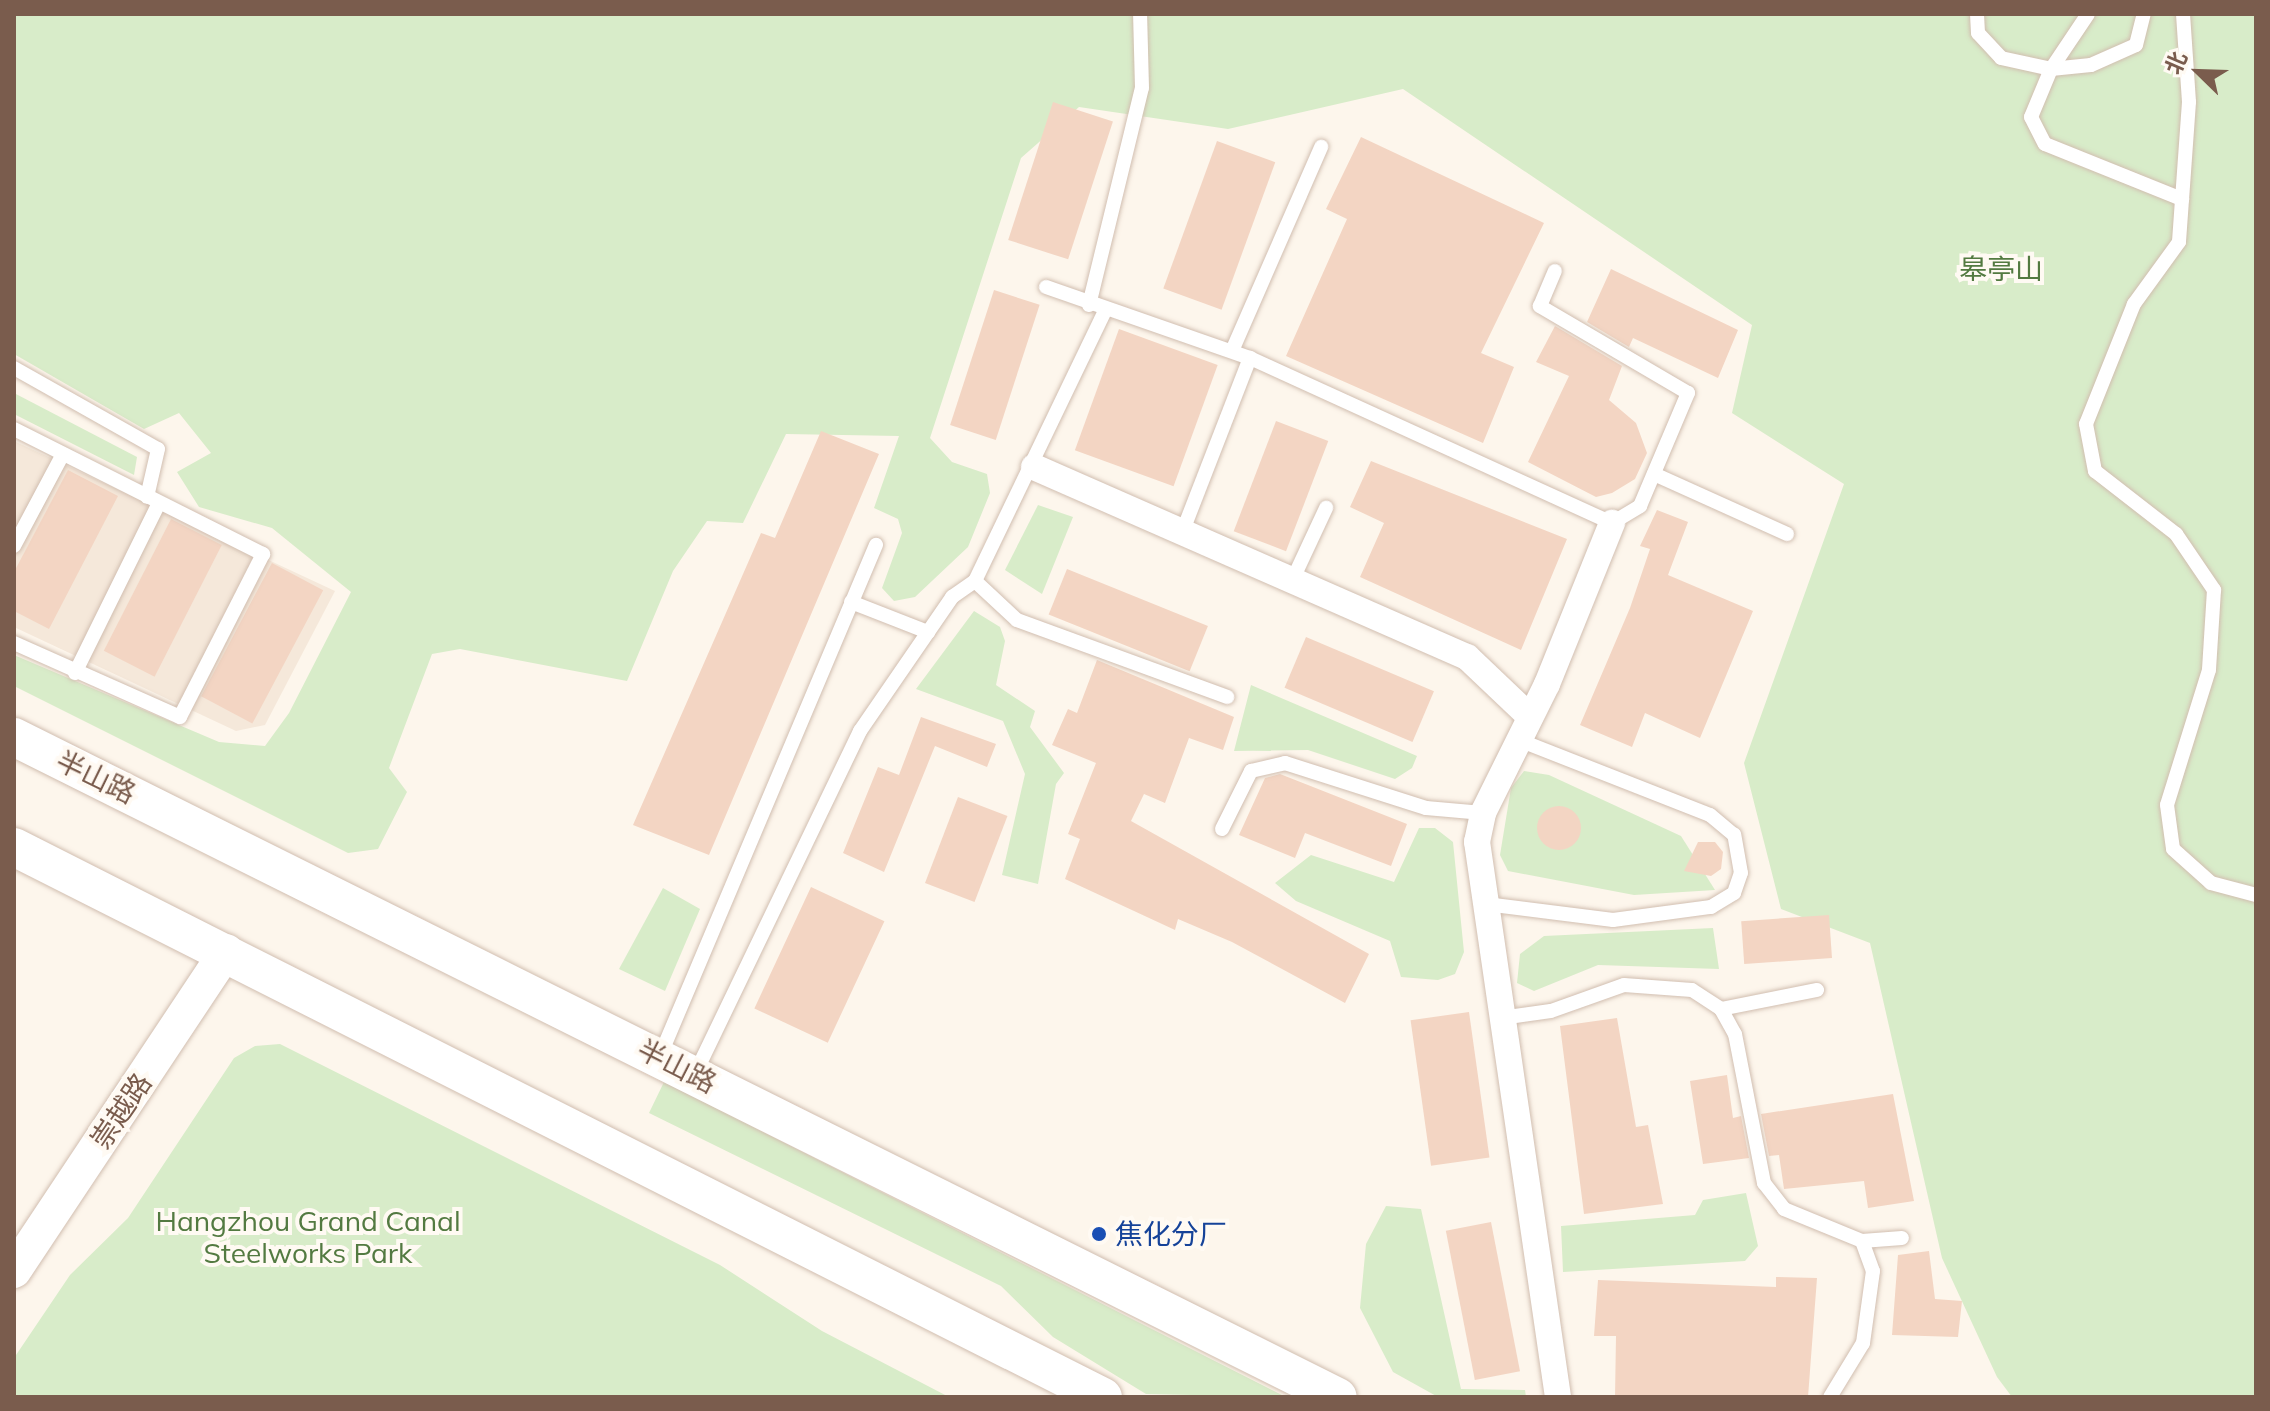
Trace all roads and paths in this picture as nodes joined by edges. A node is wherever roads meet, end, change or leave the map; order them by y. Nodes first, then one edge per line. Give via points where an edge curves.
1 (1140, 14) edge
2 (1977, 14) edge
3 (2088, 14) edge
4 (2144, 14) edge
5 (2183, 14) edge
6 (2051, 69) junction
7 (1321, 147) dead end
8 (2182, 199) junction
9 (1555, 271) dead end
10 (1046, 287) dead end
11 (1089, 305) junction
12 (1106, 309) junction
13 (1232, 351) junction
14 (1250, 358) junction
15 (14, 368) edge
16 (14, 429) edge
17 (63, 454) junction
18 (1034, 467) junction
19 (1654, 474) junction
20 (153, 500) junction
21 (1326, 508) dead end
22 (1612, 523) junction
23 (1182, 533) junction
24 (1787, 534) dead end
25 (876, 545) dead end
26 (14, 546) edge
27 (975, 581) junction
28 (1292, 581) junction
29 (851, 602) junction
30 (928, 632) junction
31 (14, 643) edge
32 (75, 673) junction
33 (1227, 697) dead end
34 (1527, 714) junction
35 (14, 737) edge
36 (1516, 739) junction
37 (1483, 813) junction
38 (1222, 829) dead end
39 (14, 847) edge
40 (2256, 895) edge
41 (1486, 904) junction
42 (227, 951) junction
43 (1817, 990) dead end
44 (1721, 1009) junction
45 (1501, 1018) junction
46 (659, 1057) junction
47 (694, 1076) junction
48 (1902, 1238) dead end
49 (1862, 1241) junction
50 (14, 1271) edge
51 (1103, 1397) edge
52 (1338, 1397) edge
53 (1558, 1397) edge
54 (1830, 1397) edge

1 - 11 lane via 1142,88
2 - 6 lane via 1978,33 2001,58
3 - 6 lane
4 - 6 lane via 2136,45 2091,65
5 - 8 lane via 2189,102
6 - 8 lane via 2031,117 2045,144
7 - 13 lane
8 - 40 lane via 2179,242 2134,304 2086,424 2095,471 2176,534 2214,590 2209,670 2167,805 2173,849 2211,883
9 - 19 lane via 1540,306 1688,393
10 - 11 lane
11 - 12 lane
12 - 13 lane via 1148,318
12 - 18 lane
13 - 14 lane
14 - 22 lane
14 - 23 lane
15 - 20 lane via 158,449
16 - 17 lane
17 - 20 lane
17 - 26 lane
18 - 23 street
18 - 27 lane
19 - 22 lane via 1640,506
19 - 24 lane
20 - 32 lane
20 - 32 lane via 263,554 180,717
21 - 28 lane
22 - 34 street via 1547,684
23 - 28 street
25 - 29 lane
27 - 30 lane via 952,597
27 - 33 lane via 1017,620
28 - 34 street via 1467,657
29 - 30 lane
29 - 46 lane
30 - 47 lane via 853,745
31 - 32 lane
34 - 36 street
35 - 46 main road, 半山路
36 - 37 street
36 - 41 lane via 1710,815 1734,835 1741,873 1734,893 1711,907 1613,920
37 - 38 lane via 1426,808 1285,763 1251,771
37 - 41 street via 1477,842
39 - 42 main road
41 - 45 street
42 - 50 street, 崇越路
42 - 51 main road
43 - 44 lane
44 - 45 lane via 1692,990 1624,985 1551,1011
44 - 49 lane via 1735,1034 1764,1183 1784,1209
45 - 53 street
46 - 47 main road, 半山路
47 - 52 main road, 半山路
48 - 49 lane
49 - 54 lane via 1873,1271 1863,1343

